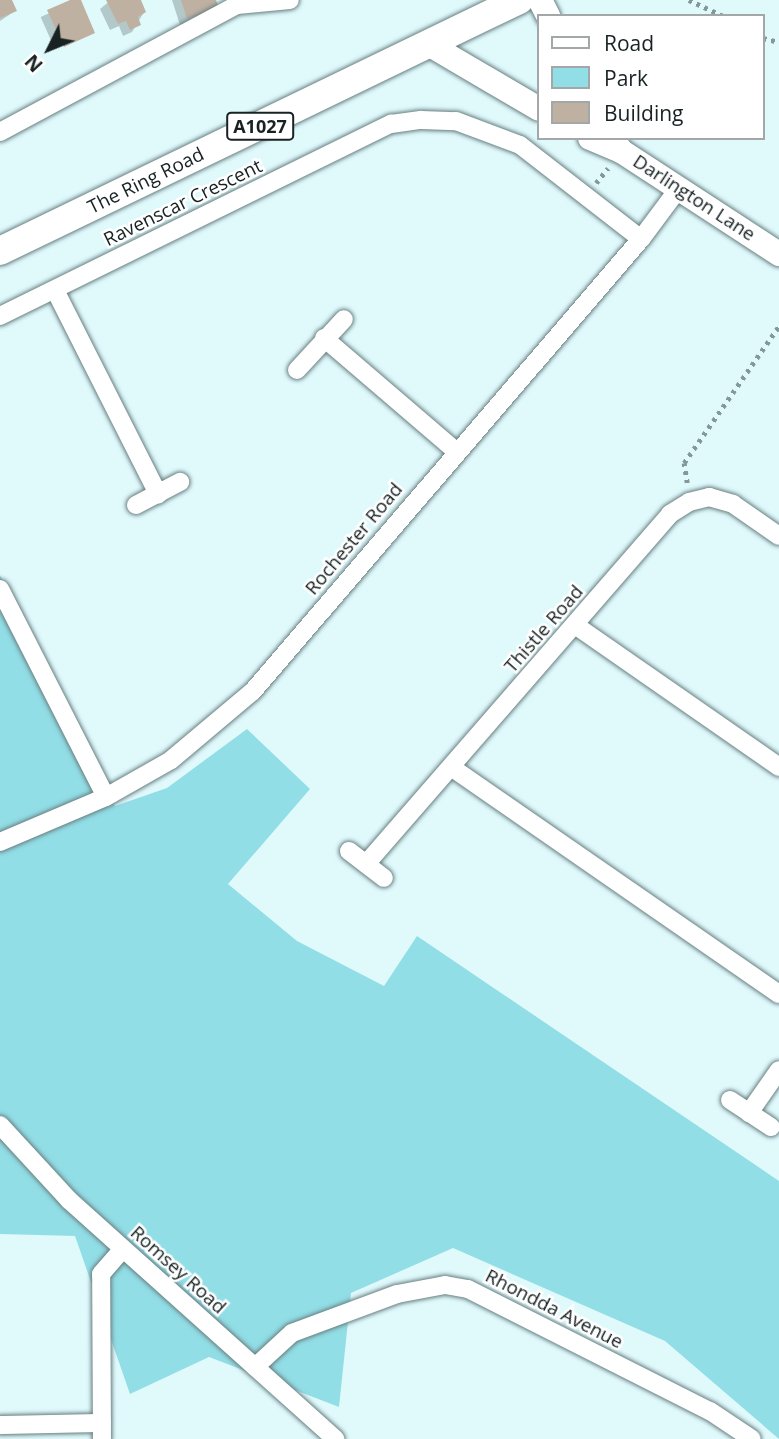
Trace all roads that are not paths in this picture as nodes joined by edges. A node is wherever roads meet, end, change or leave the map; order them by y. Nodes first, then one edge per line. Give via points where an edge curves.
1 (290, 0) edge
2 (519, 0) edge
3 (430, 45) junction
4 (538, 108) edge
5 (0, 132) edge
6 (597, 140) edge
7 (616, 145) edge
8 (679, 188) junction
9 (641, 239) junction
10 (0, 251) edge
11 (779, 254) edge
12 (55, 290) junction
13 (0, 316) edge
14 (344, 319) dead end
15 (324, 338) junction
16 (297, 370) dead end
17 (456, 451) junction
18 (180, 482) dead end
19 (158, 494) junction
20 (136, 505) dead end
21 (779, 536) edge
22 (0, 589) edge
23 (576, 625) junction
24 (451, 766) junction
25 (779, 768) edge
26 (106, 797) junction
27 (0, 842) edge
28 (349, 851) dead end
29 (366, 864) junction
30 (384, 878) dead end
31 (779, 994) edge
32 (779, 1070) edge
33 (730, 1100) dead end
34 (749, 1113) junction
35 (0, 1125) edge
36 (771, 1127) dead end
37 (123, 1249) junction
38 (255, 1367) junction
39 (0, 1425) edge
40 (102, 1431) edge
41 (334, 1439) edge
42 (752, 1439) edge

1 - 5 street via 237,5
2 - 3 main road, The Ring Road / A1027
3 - 4 street
3 - 10 main road, The Ring Road / A1027
6 - 7 street, Darlington Lane
7 - 8 street, Darlington Lane
8 - 9 street, Rochester Road
8 - 11 street, Darlington Lane
9 - 12 street, Ravenscar Crescent via 520,145 491,131 456,121 391,124
9 - 17 street, Rochester Road
12 - 13 street, Ravenscar Crescent
12 - 19 street
14 - 15 street
15 - 16 street
15 - 17 street
17 - 26 street, Rochester Road via 253,691 171,760
18 - 19 street
19 - 20 street
21 - 23 street, Thistle Road via 733,504 709,497 689,502 670,514
22 - 26 street
23 - 24 street, Thistle Road
23 - 25 street
24 - 29 street, Thistle Road
24 - 31 street
26 - 27 street, Rochester Road
28 - 29 street
29 - 30 street
32 - 34 street
33 - 34 street
34 - 36 street
35 - 37 street, Romsey Road via 35,1167
37 - 38 street, Romsey Road
37 - 40 street via 101,1274
38 - 41 street, Romsey Road
38 - 42 street, Rhondda Avenue via 292,1333 397,1294 445,1285 468,1289 710,1411
39 - 40 street

